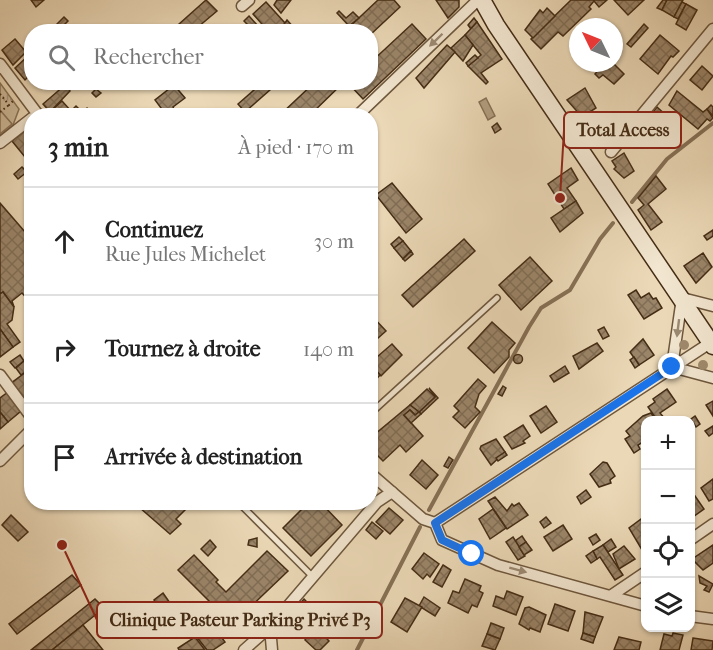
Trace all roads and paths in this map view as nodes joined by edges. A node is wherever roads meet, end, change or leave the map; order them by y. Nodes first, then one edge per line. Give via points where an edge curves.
1 (480, 0) edge
2 (713, 30) edge
3 (0, 64) edge
4 (9, 105) dead end
5 (31, 108) edge
6 (365, 108) edge
7 (0, 112) edge
8 (24, 124) edge
9 (0, 142) edge
10 (611, 152) dead end
11 (497, 298) dead end
12 (682, 298) junction
13 (713, 306) edge
14 (712, 343) edge
15 (672, 367) junction
16 (0, 375) edge
17 (713, 378) edge
18 (24, 407) edge
19 (378, 407) edge
20 (24, 437) edge
21 (0, 461) edge
22 (378, 480) edge
23 (392, 492) junction
24 (378, 501) edge
25 (246, 510) edge
26 (370, 510) edge
27 (435, 523) junction
28 (713, 525) edge
29 (695, 537) edge
30 (641, 575) edge
31 (313, 577) junction
32 (612, 595) junction
33 (641, 605) edge
34 (695, 617) edge
35 (713, 620) edge
36 (270, 627) junction
37 (244, 650) edge
38 (272, 650) edge

1 -> 6 street
1 - 12 main road
2 - 10 street
3 - 5 street
4 - 7 path
8 - 9 street
11 - 19 lane
12 - 13 street
12 - 14 main road
12 -> 15 street
14 - 15 street
15 - 17 street
15 - 27 street
16 - 18 street
20 - 21 street
22 - 23 street
23 - 24 street
23 - 27 street via 423,519
25 - 31 lane
26 - 31 street
27 -> 32 street via 442,540 481,558
28 - 29 street
30 - 32 street
31 - 36 street
32 - 33 street
34 - 35 street
36 - 37 street
36 - 38 street

